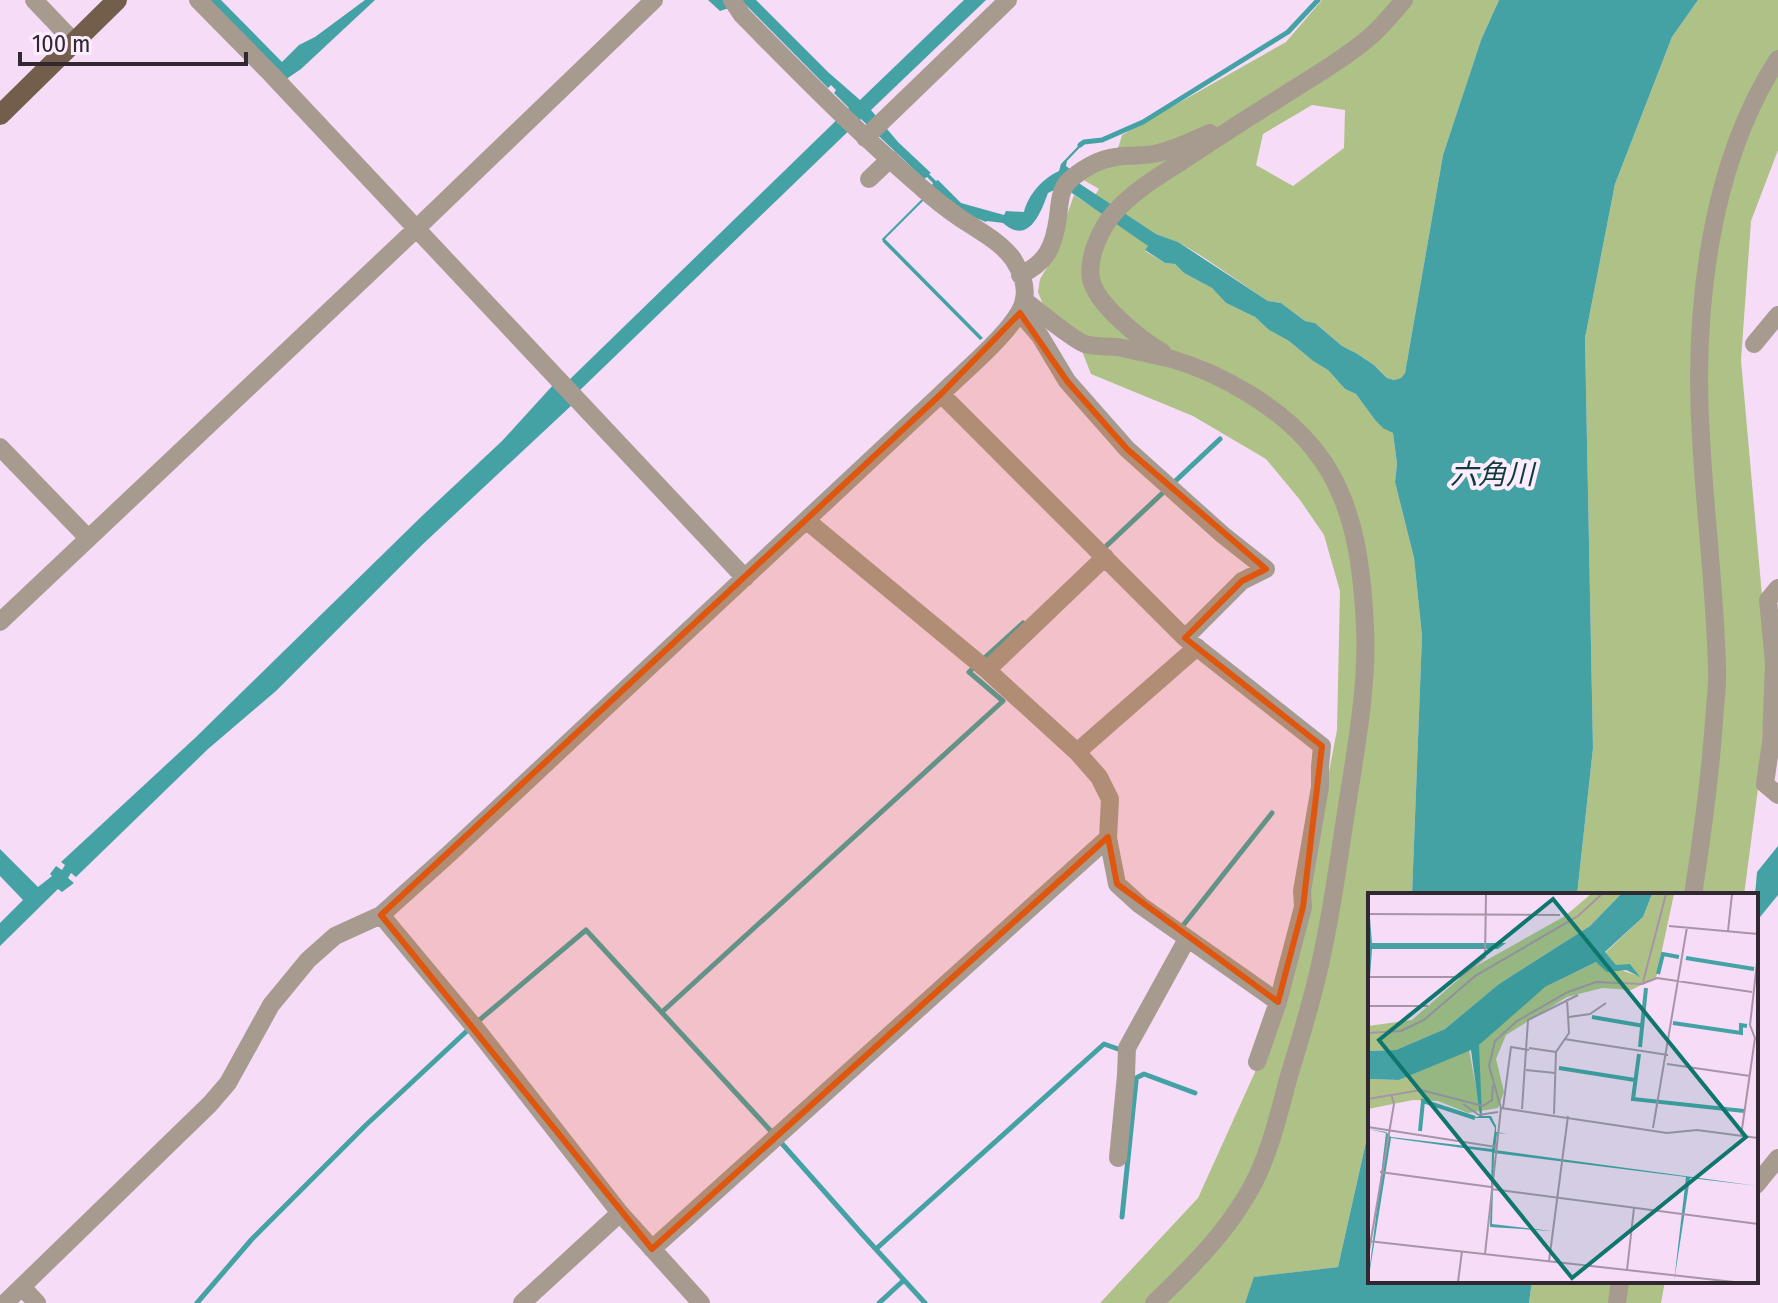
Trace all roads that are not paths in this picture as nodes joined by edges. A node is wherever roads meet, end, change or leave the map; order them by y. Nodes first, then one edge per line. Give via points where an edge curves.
1 (34, 0) edge
2 (117, 0) edge
3 (198, 0) edge
4 (654, 0) edge
5 (1008, 0) edge
6 (1404, 0) edge
7 (734, 3) edge
8 (74, 42) junction
9 (1778, 59) edge
10 (0, 115) edge
11 (1243, 121) junction
12 (862, 136) junction
13 (890, 159) junction
14 (869, 179) dead end
15 (416, 229) junction
16 (1020, 275) junction
17 (1022, 307) junction
18 (1778, 315) edge
19 (1754, 344) dead end
20 (1174, 360) junction
21 (941, 394) junction
22 (0, 447) edge
23 (806, 520) junction
24 (88, 538) junction
25 (1102, 553) junction
26 (745, 578) junction
27 (1778, 588) edge
28 (0, 622) edge
29 (1191, 643) junction
30 (981, 666) junction
31 (1077, 752) junction
32 (1778, 795) edge
33 (1104, 842) junction
34 (1693, 893) edge
35 (381, 915) junction
36 (1181, 933) junction
37 (1278, 1002) junction
38 (1257, 1062) dead end
39 (1118, 1158) dead end
40 (1778, 1158) edge
41 (1758, 1183) edge
42 (620, 1213) junction
43 (652, 1249) junction
44 (1620, 1283) edge
45 (22, 1287) junction
46 (5, 1303) edge
47 (37, 1303) edge
48 (522, 1303) edge
49 (701, 1303) edge
50 (1154, 1303) edge
51 (1617, 1303) edge

1 - 8 street
2 - 8 main road
3 - 15 street
4 - 15 street
5 - 12 street
6 - 11 street via 1339,61
7 - 12 street
8 - 10 main road
9 - 34 street via 1740,131 1718,202 1705,278 1700,435 1718,670
11 - 16 street via 1156,154 1097,162 1068,184 1059,200 1052,247 1036,268
11 - 20 street via 1131,195 1103,227 1093,252 1096,292 1148,344
12 - 13 street
13 - 14 street
13 - 16 street via 993,241 1012,258
15 - 24 street
15 - 26 street
16 - 17 street via 1025,285
17 - 20 street via 1084,344
17 - 21 street
17 - 29 street via 1067,381 1127,449 1266,569 1242,581
18 - 19 street
20 - 50 street via 1227,381 1261,402 1313,448 1334,479 1350,518 1365,628 1355,747 1322,955 1275,1132 1236,1212
21 - 23 street
21 - 25 street
22 - 24 street
23 - 26 street
23 - 30 street
24 - 28 street
25 - 29 street
25 - 30 street
26 - 35 street
27 - 32 street via 1768,600 1774,663 1765,784
29 - 31 street
29 - 37 street via 1322,746 1303,907
30 - 31 street
31 - 33 street via 1110,799
33 - 36 street via 1117,884
33 - 43 street
35 - 42 street
35 - 45 street via 335,936 308,960 271,1005 228,1083 210,1104
36 - 37 street
36 - 39 street via 1127,1048
37 - 38 street
40 - 41 street
42 - 43 street
42 - 48 street
43 - 49 street
44 - 51 street
45 - 46 street
45 - 47 street

